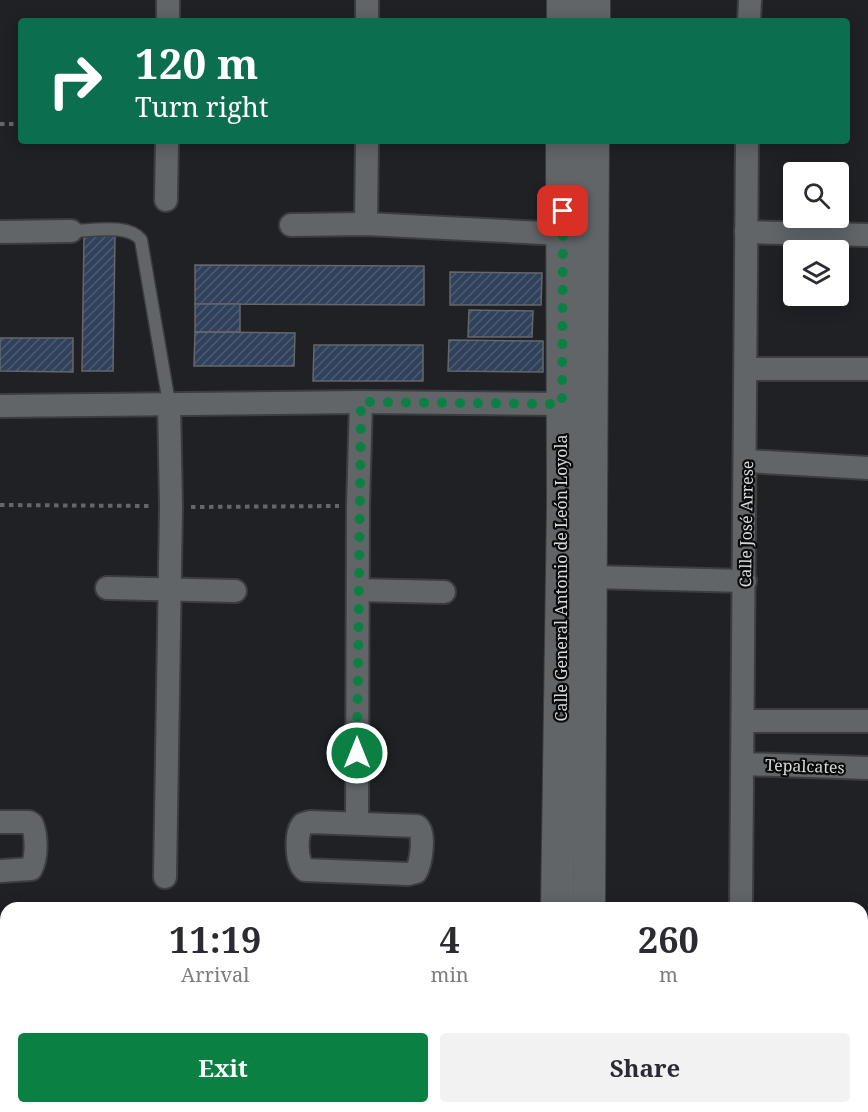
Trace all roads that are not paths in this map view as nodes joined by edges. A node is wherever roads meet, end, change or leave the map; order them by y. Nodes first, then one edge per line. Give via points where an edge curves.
1 (168, 0) edge
2 (367, 0) edge
3 (563, 0) edge
4 (594, 0) edge
5 (750, 0) edge
6 (168, 18) edge
7 (367, 18) edge
8 (563, 18) edge
9 (594, 18) edge
10 (749, 18) edge
11 (167, 144) edge
12 (367, 144) edge
13 (562, 144) edge
14 (593, 144) edge
15 (747, 144) edge
16 (166, 200) dead end
17 (366, 224) junction
18 (291, 225) dead end
19 (71, 231) joint
20 (0, 232) edge
21 (746, 232) junction
22 (563, 234) junction
23 (868, 235) edge
24 (746, 369) junction
25 (868, 369) edge
26 (361, 402) junction
27 (169, 403) junction
28 (562, 404) junction
29 (0, 406) edge
30 (747, 461) junction
31 (868, 468) edge
32 (591, 577) junction
33 (745, 580) junction
34 (107, 588) dead end
35 (358, 590) junction
36 (170, 591) junction
37 (235, 591) dead end
38 (444, 592) dead end
39 (744, 721) junction
40 (868, 722) edge
41 (743, 764) junction
42 (868, 768) edge
43 (0, 822) edge
44 (357, 823) junction
45 (0, 870) edge
46 (165, 877) dead end
47 (557, 902) edge
48 (589, 902) edge
49 (741, 902) edge

1 - 6 street
2 - 7 street
3 - 8 street
4 - 9 street
5 - 10 street
11 - 16 street
12 - 17 street
13 - 22 street, Calle General Antonio de León Loyola
14 - 32 street, Calle General Antonio de León Loyola
15 - 21 street, Calle José Arrese
17 - 18 street
17 - 22 street
19 - 20 street
19 - 27 lane via 125,230 141,240
21 - 23 street
21 - 24 street, Calle José Arrese
22 - 28 street, Calle General Antonio de León Loyola
24 - 25 street
24 - 30 street, Calle José Arrese
26 - 27 street
26 - 28 street
26 - 35 street
27 - 29 street
27 - 36 street
28 - 47 street, Calle General Antonio de León Loyola
30 - 31 street
30 - 33 street, Calle José Arrese
32 - 33 street
32 - 48 street, Calle General Antonio de León Loyola
33 - 39 street, Calle José Arrese
34 - 36 street
35 - 38 street
35 - 44 street
36 - 37 street
36 - 46 street
39 - 40 street
39 - 41 street, Calle José Arrese
41 - 42 street, Tepalcates
41 - 49 street, Calle José Arrese
43 - 45 street via 29,822 35,834 31,869
44 - 44 street via 420,828 416,872 320,872 302,868 299,831 303,824

